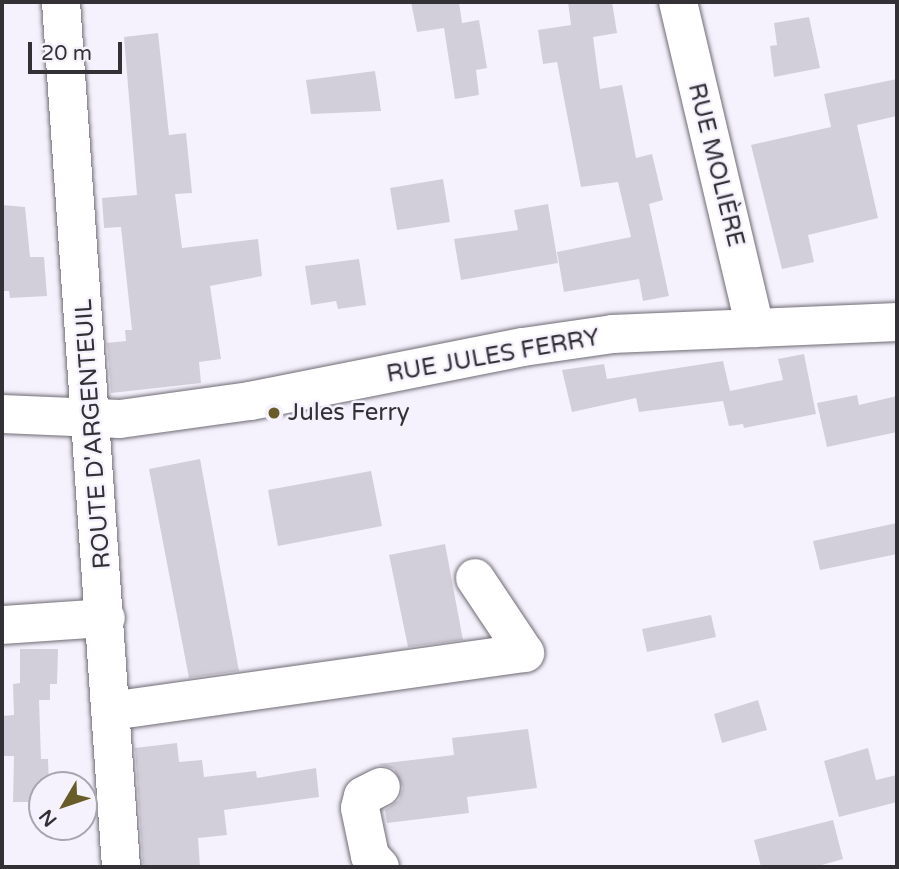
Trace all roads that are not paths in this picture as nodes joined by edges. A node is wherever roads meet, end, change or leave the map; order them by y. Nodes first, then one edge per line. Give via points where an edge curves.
1 (61, 2) edge
2 (678, 2) edge
3 (897, 322) edge
4 (755, 328) junction
5 (2, 414) edge
6 (91, 417) junction
7 (475, 578) dead end
8 (106, 618) junction
9 (2, 625) edge
10 (111, 711) junction
11 (381, 787) dead end
12 (121, 867) edge
13 (380, 867) edge

1 - 6 street, ROUTE D'ARGENTEUIL
2 - 4 street, RUE MOLIÈRE
3 - 4 street, RUE JULES FERRY
4 - 6 street, RUE JULES FERRY via 613,334 523,346 250,401 120,419
5 - 6 street, RUE JULES FERRY
6 - 8 street, ROUTE D'ARGENTEUIL
7 - 10 street via 525,653
8 - 9 street
8 - 10 street, ROUTE D'ARGENTEUIL
10 - 12 street, ROUTE D'ARGENTEUIL
11 - 13 street via 363,796 360,808 370,856

